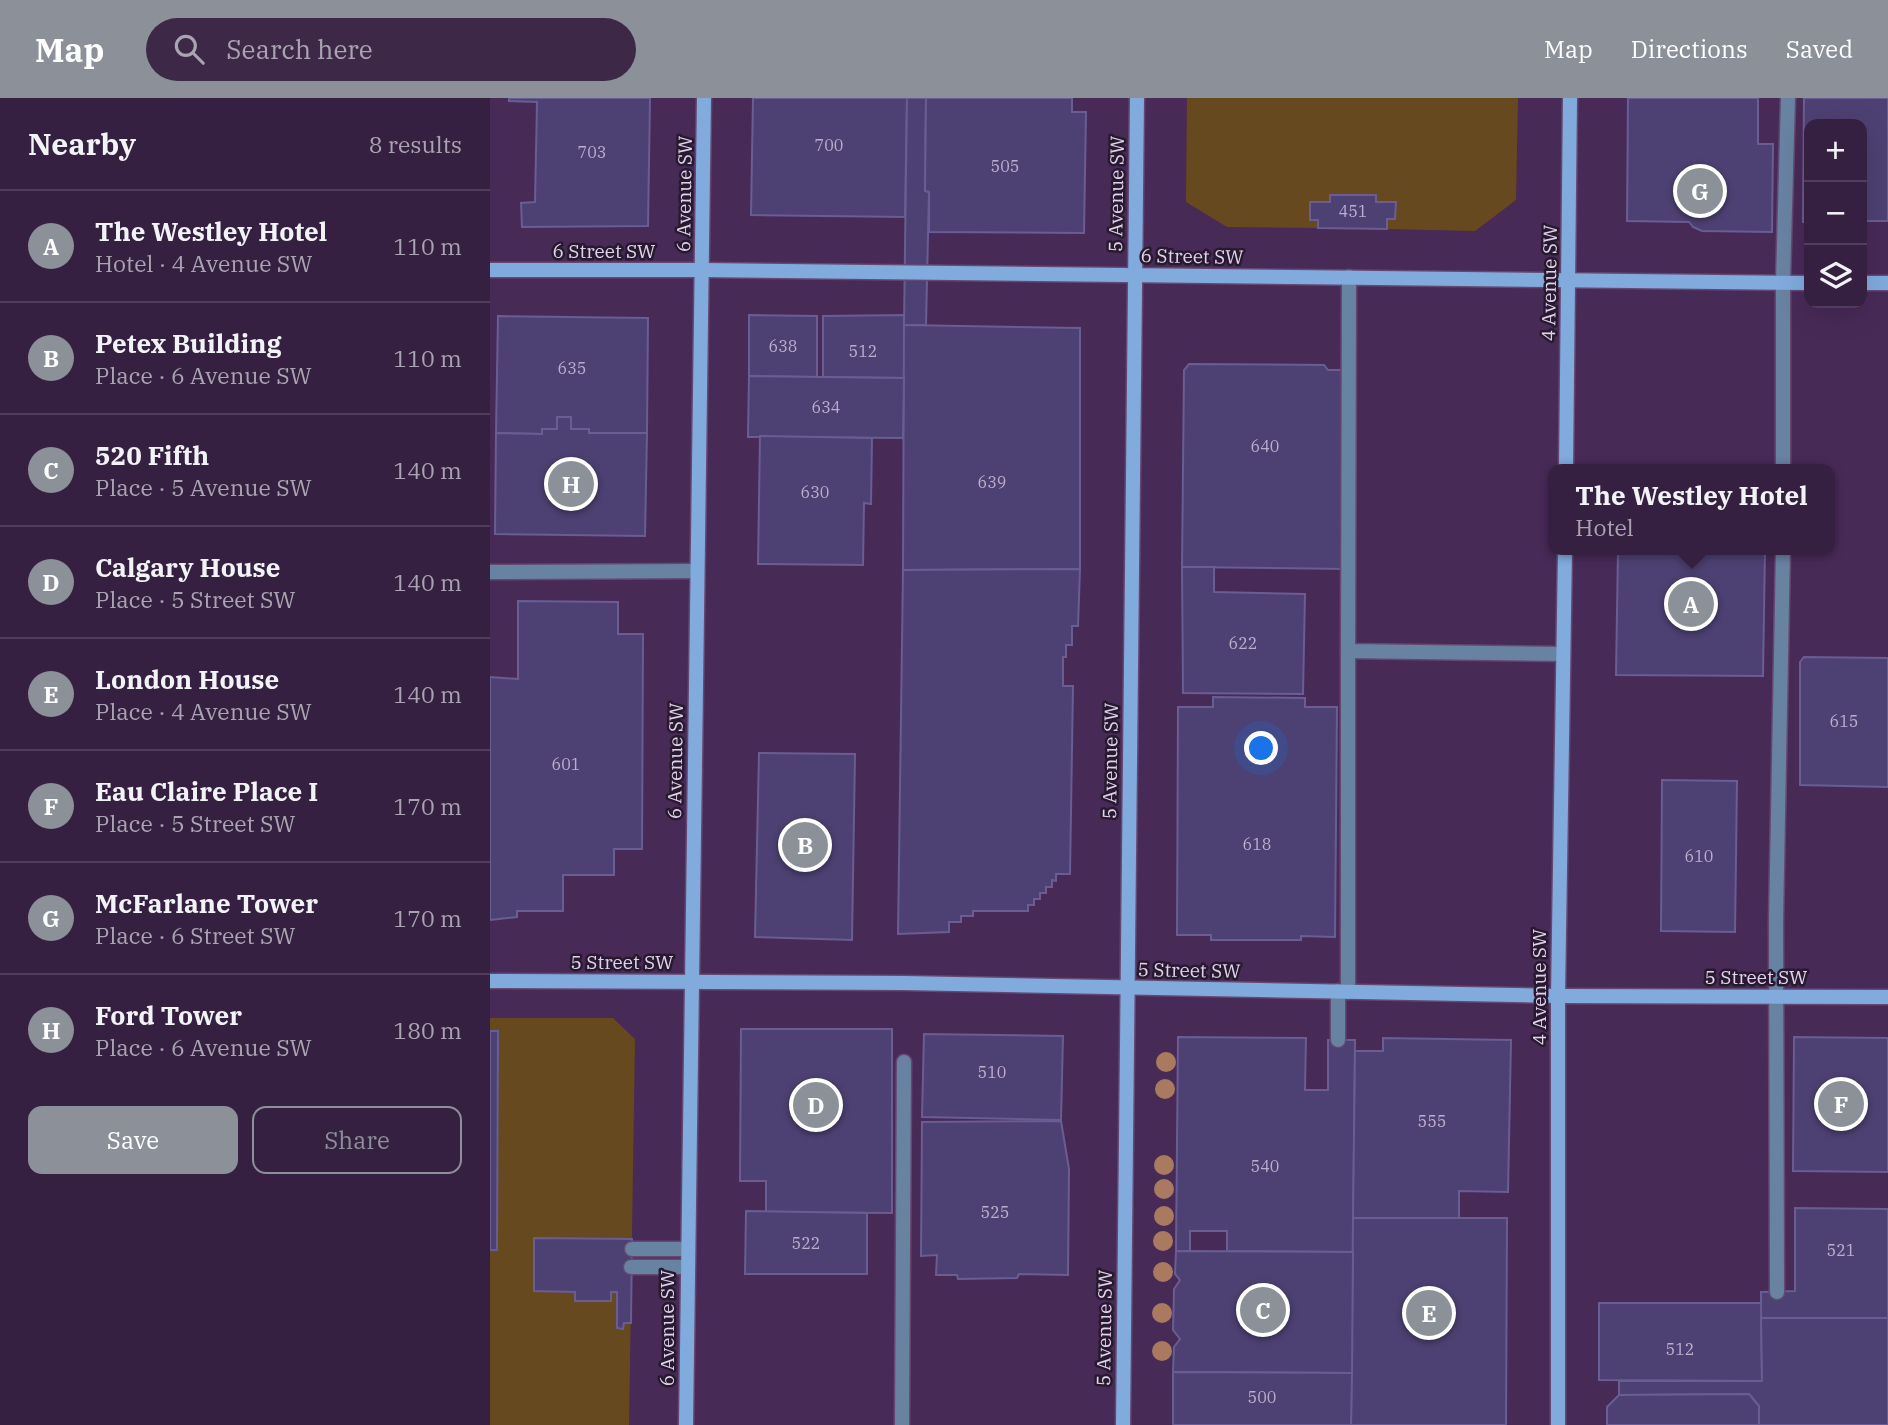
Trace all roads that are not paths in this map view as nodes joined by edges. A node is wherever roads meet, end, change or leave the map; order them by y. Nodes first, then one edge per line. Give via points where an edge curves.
1 (704, 98) edge
2 (1137, 98) edge
3 (1570, 98) edge
4 (1788, 98) edge
5 (490, 270) edge
6 (702, 270) junction
7 (1134, 275) junction
8 (1349, 277) junction
9 (1568, 279) junction
10 (1783, 282) junction
11 (1804, 283) edge
12 (1867, 283) edge
13 (1888, 283) edge
14 (1566, 464) edge
15 (1783, 464) edge
16 (1565, 555) edge
17 (1783, 555) edge
18 (697, 571) junction
19 (490, 572) edge
20 (1348, 651) junction
21 (1563, 654) junction
22 (490, 981) edge
23 (690, 981) junction
24 (1127, 988) junction
25 (1343, 992) junction
26 (1558, 996) junction
27 (1777, 997) junction
28 (1888, 997) edge
29 (1338, 1040) dead end
30 (904, 1062) dead end
31 (632, 1249) dead end
32 (687, 1249) junction
33 (631, 1267) dead end
34 (687, 1267) junction
35 (1777, 1292) dead end
36 (686, 1425) edge
37 (902, 1425) edge
38 (1123, 1425) edge
39 (1558, 1425) edge

1 - 6 main road, 6 Avenue SW
2 - 7 main road, 5 Avenue SW
3 - 9 main road, 4 Avenue SW
4 - 10 lane
5 - 6 main road, 6 Street SW
6 - 7 main road, 6 Street SW
6 - 18 main road, 6 Avenue SW
7 - 8 main road, 6 Street SW
7 - 24 main road, 5 Avenue SW
8 - 9 main road, 6 Street SW
8 - 20 lane
9 - 10 main road, 6 Street SW
9 - 14 main road, 4 Avenue SW
10 - 11 main road, 6 Street SW
10 - 15 lane
12 - 13 main road
16 - 21 main road, 4 Avenue SW
17 - 27 lane
18 - 19 lane
18 - 23 main road, 6 Avenue SW
20 - 21 lane
20 - 25 lane
21 - 26 main road, 4 Avenue SW
22 - 23 main road, 5 Street SW
23 - 24 main road, 5 Street SW
23 - 32 main road, 6 Avenue SW
24 - 25 main road, 5 Street SW
24 - 38 main road, 5 Avenue SW
25 - 26 main road, 5 Street SW
25 - 29 lane
26 - 27 main road, 5 Street SW
26 - 39 main road, 4 Avenue SW
27 - 28 main road, 5 Street SW
27 - 35 lane
30 - 37 lane
31 - 32 lane
32 - 34 main road, 6 Avenue SW
33 - 34 lane
34 - 36 main road, 6 Avenue SW

